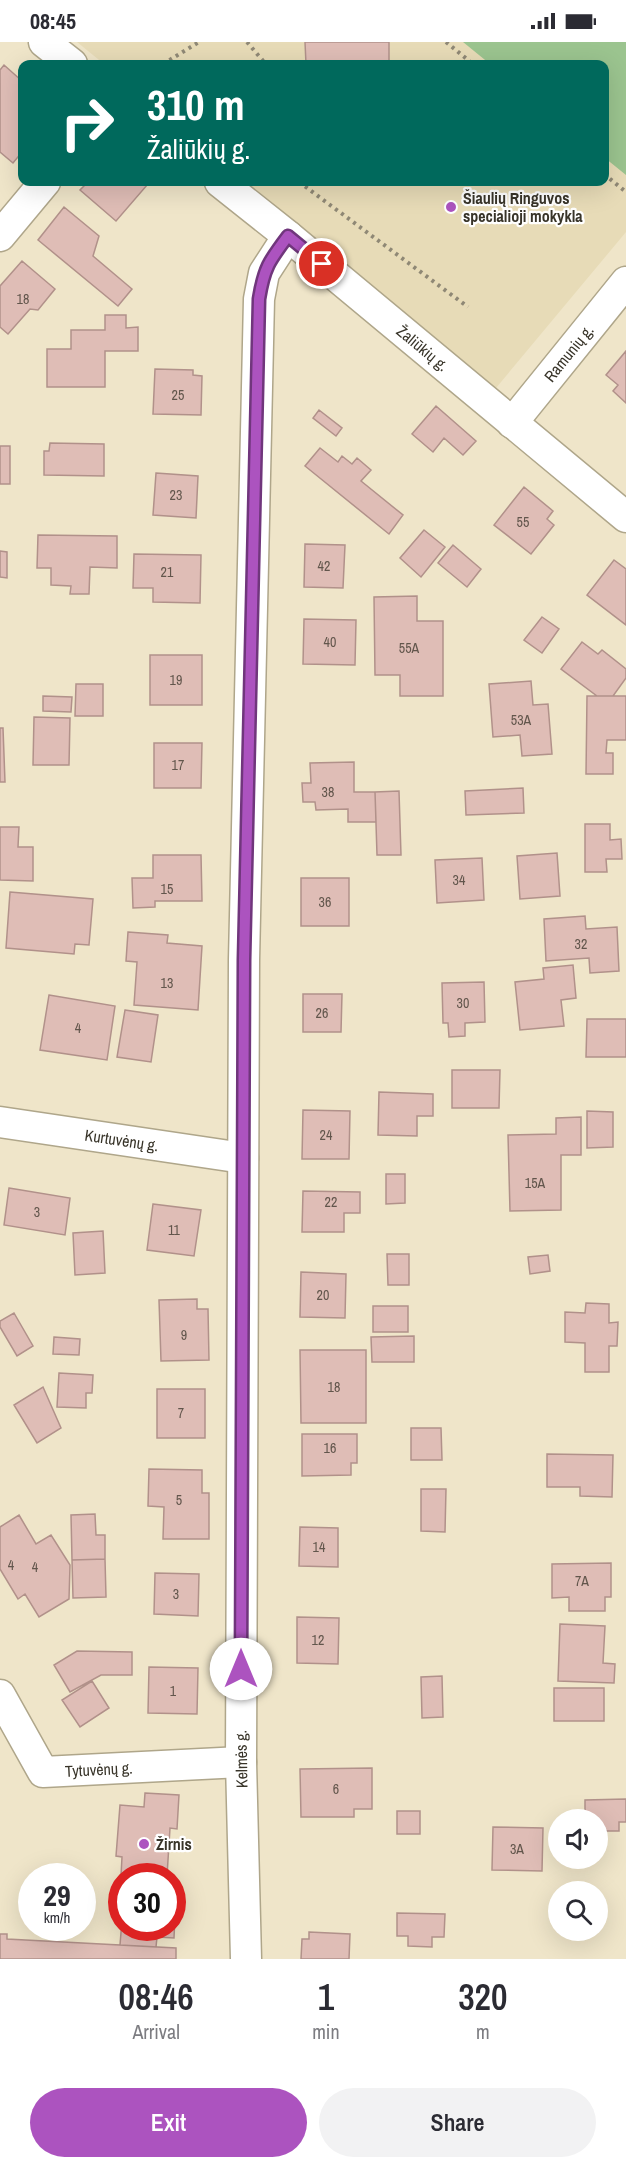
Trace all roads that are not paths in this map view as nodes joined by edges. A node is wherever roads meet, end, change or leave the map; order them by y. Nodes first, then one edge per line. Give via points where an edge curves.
1 (44, 42) edge
2 (67, 60) edge
3 (42, 186) edge
4 (225, 186) edge
5 (0, 236) edge
6 (288, 236) junction
7 (626, 282) edge
8 (512, 423) junction
9 (626, 517) edge
10 (0, 1122) edge
11 (243, 1158) junction
12 (0, 1695) edge
13 (241, 1762) junction
14 (246, 1959) edge

1 - 2 street
3 - 5 street
4 - 6 street, Žaliūkių g.
6 - 8 street, Žaliūkių g.
6 - 11 street, Kelmės g. via 264,273 259,299
7 - 8 street, Ramunių g.
8 - 9 street, Žaliūkių g.
10 - 11 street, Kurtuvėnų g.
11 - 13 street, Kelmės g.
12 - 13 street, Tytuvėnų g. via 43,1772
13 - 14 street, Kelmės g.

